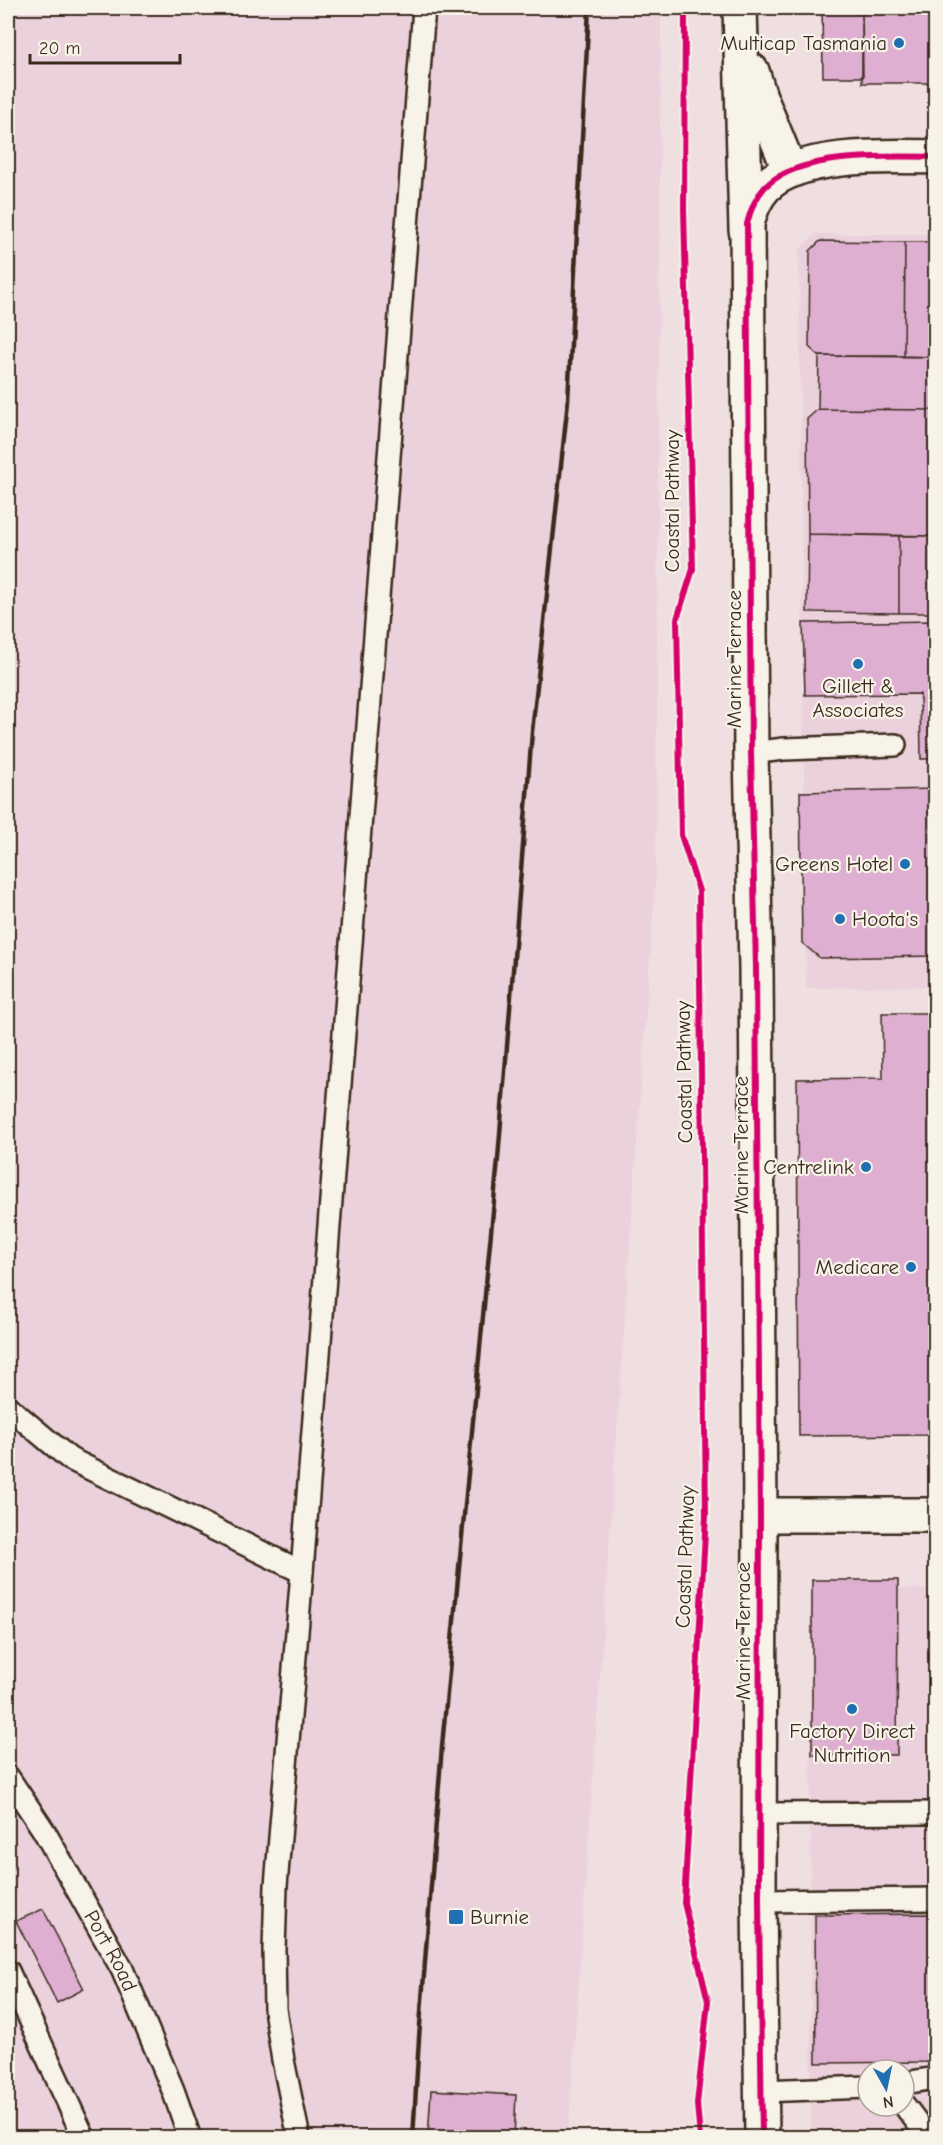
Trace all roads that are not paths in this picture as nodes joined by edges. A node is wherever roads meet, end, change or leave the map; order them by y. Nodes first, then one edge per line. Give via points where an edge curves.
1 (423, 8) edge
2 (741, 8) edge
3 (936, 157) edge
4 (790, 171) junction
5 (746, 241) junction
6 (896, 745) dead end
7 (751, 753) junction
8 (8, 1407) edge
9 (760, 1515) junction
10 (936, 1515) edge
11 (302, 1572) junction
12 (8, 1777) edge
13 (936, 1813) edge
14 (760, 1814) junction
15 (936, 1899) edge
16 (759, 1901) junction
17 (8, 1971) edge
18 (936, 2078) edge
19 (916, 2081) edge
20 (856, 2087) edge
21 (761, 2091) junction
22 (914, 2118) edge
23 (84, 2138) edge
24 (190, 2138) edge
25 (299, 2138) edge
26 (762, 2138) edge
27 (929, 2138) edge

1 - 11 lane
2 - 4 street via 752,73
2 - 5 street
3 - 4 street, Marine Terrace via 852,158
4 - 5 street, Marine Terrace via 765,186 757,197 750,211
5 - 7 street, Marine Terrace
6 - 7 lane
7 - 9 street, Marine Terrace
8 - 11 lane via 70,1459
9 - 10 street
9 - 14 street, Marine Terrace
11 - 25 lane via 274,1950 276,2009
12 - 24 lane, Port Road via 44,1831 122,1969
13 - 14 lane
14 - 16 street, Marine Terrace
15 - 16 lane
16 - 21 street, Marine Terrace
17 - 23 lane
18 - 19 lane
20 - 21 lane
21 - 26 street, Marine Terrace
22 - 27 lane

